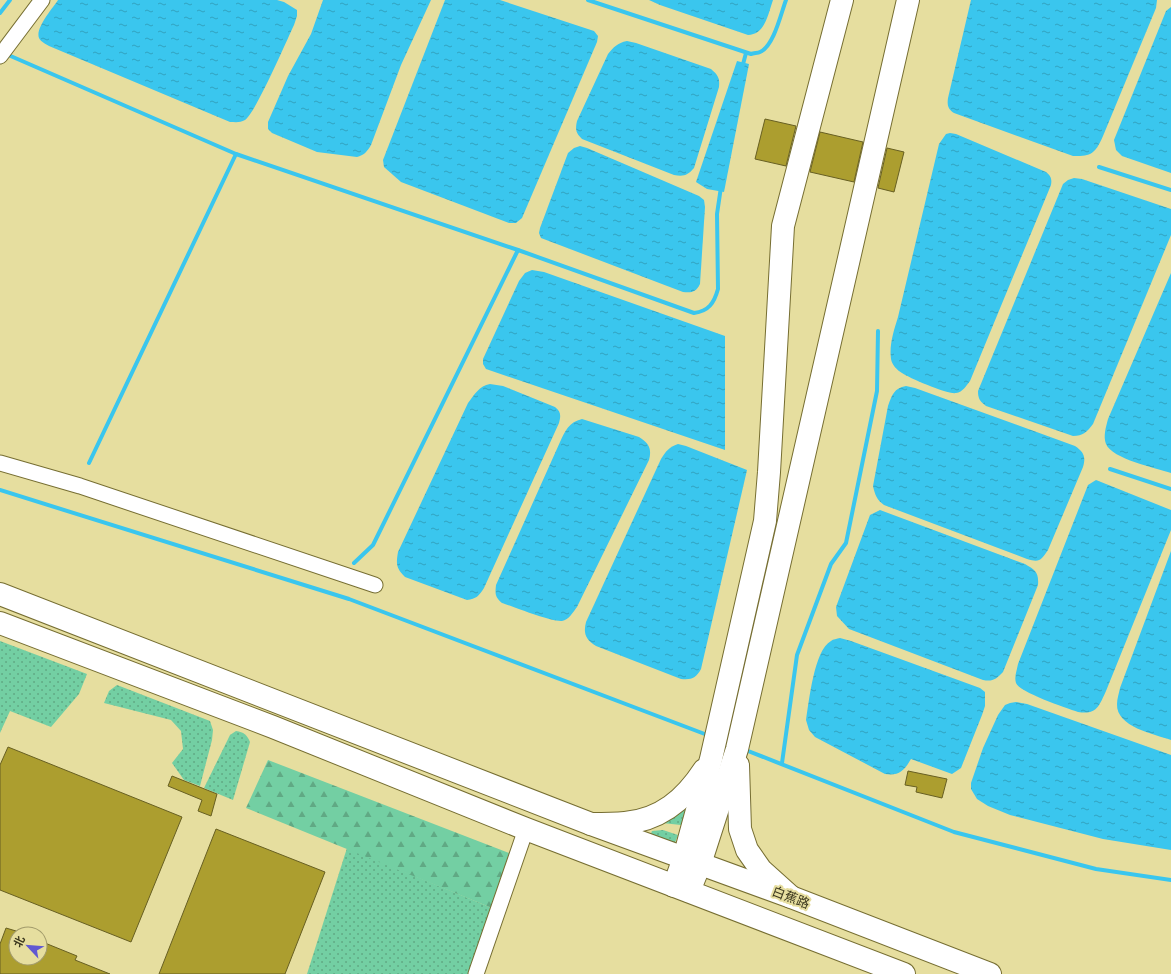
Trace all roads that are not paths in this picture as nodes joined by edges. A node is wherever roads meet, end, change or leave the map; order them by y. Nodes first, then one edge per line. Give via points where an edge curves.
1 (42, 0) edge
2 (842, 0) edge
3 (908, 0) edge
4 (0, 56) edge
5 (0, 463) edge
6 (375, 585) dead end
7 (0, 594) edge
8 (0, 623) edge
9 (737, 748) junction
10 (711, 759) junction
11 (591, 824) junction
12 (526, 829) junction
13 (692, 861) junction
14 (681, 888) junction
15 (791, 897) junction
16 (476, 974) edge
17 (904, 974) edge
18 (990, 974) edge

1 - 4 street
2 - 10 main road via 783,226 764,521
3 - 9 main road
5 - 6 street via 80,486
7 - 11 main road, 白蕉路
8 - 12 main road via 273,727
9 - 13 main road
9 - 15 main road via 740,829 747,850 760,870
10 - 11 main road via 694,785 676,803 651,818 625,823
10 - 13 main road
11 - 13 main road, 白蕉路
12 - 14 main road
12 - 16 street
13 - 14 main road
13 - 15 main road, 白蕉路
14 - 17 main road
15 - 18 main road, 白蕉路

